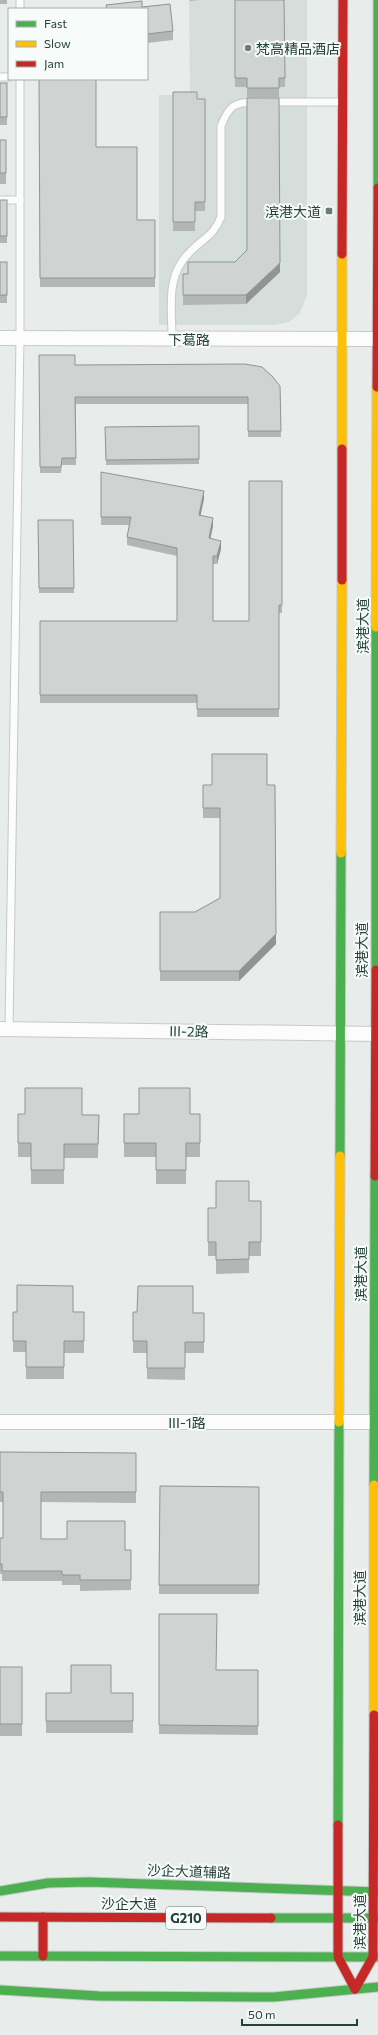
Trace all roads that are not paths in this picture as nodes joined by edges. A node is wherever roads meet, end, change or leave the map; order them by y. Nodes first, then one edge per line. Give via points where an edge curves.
1 (343, 0) edge
2 (378, 0) edge
3 (378, 34) edge
4 (20, 80) edge
5 (343, 102) junction
6 (0, 200) edge
7 (20, 200) junction
8 (0, 338) edge
9 (20, 338) junction
10 (172, 339) junction
11 (342, 339) junction
12 (377, 339) edge
13 (5, 1029) edge
14 (340, 1034) junction
15 (376, 1034) edge
16 (0, 1422) edge
17 (339, 1422) junction
18 (374, 1422) junction
19 (376, 1768) edge
20 (0, 1891) edge
21 (338, 1892) junction
22 (375, 1892) edge
23 (0, 1917) edge
24 (43, 1917) junction
25 (338, 1918) junction
26 (375, 1918) edge
27 (0, 1956) edge
28 (43, 1956) junction
29 (338, 1957) junction
30 (375, 1957) edge
31 (378, 1987) edge
32 (355, 1989) junction
33 (0, 1990) edge

1 - 5 main road, 滨港大道
2 - 3 main road, 滨港大道
3 - 12 main road, 滨港大道
4 - 7 lane
5 - 10 lane via 239,102 226,114 221,126 221,217 216,229 180,262 172,283
5 - 11 main road, 滨港大道
6 - 7 lane
7 - 9 lane
8 - 9 street, 下葛路
9 - 10 street, 下葛路
9 - 13 lane
10 - 11 street, 下葛路
11 - 12 street, 下葛路
11 - 14 main road, 滨港大道
12 - 15 main road, 滨港大道
13 - 14 street, III-2路
14 - 15 street, III-2路
14 - 17 main road, 滨港大道
15 - 18 main road, 滨港大道
16 - 17 street, III-1路
17 - 18 street, III-1路
17 - 21 main road, 滨港大道
18 - 19 main road, 滨港大道
19 - 22 main road, 滨港大道
20 - 21 main road, 沙企大道辅路 via 46,1883 197,1883
21 - 22 main road, 沙企大道辅路
21 - 25 main road, 滨港大道
22 - 26 main road, 滨港大道
23 - 24 main road, 沙企大道 / G210
24 - 25 main road, 沙企大道 / G210
24 - 28 main road
25 - 26 main road, 沙企大道 / G210
25 - 29 main road, 滨港大道
26 - 30 main road, 滨港大道
27 - 28 main road
28 - 29 main road
29 - 30 main road
29 - 32 main road, 滨港大道
30 - 32 main road, 滨港大道
31 - 32 main road
32 - 33 main road via 274,1997 99,1996

